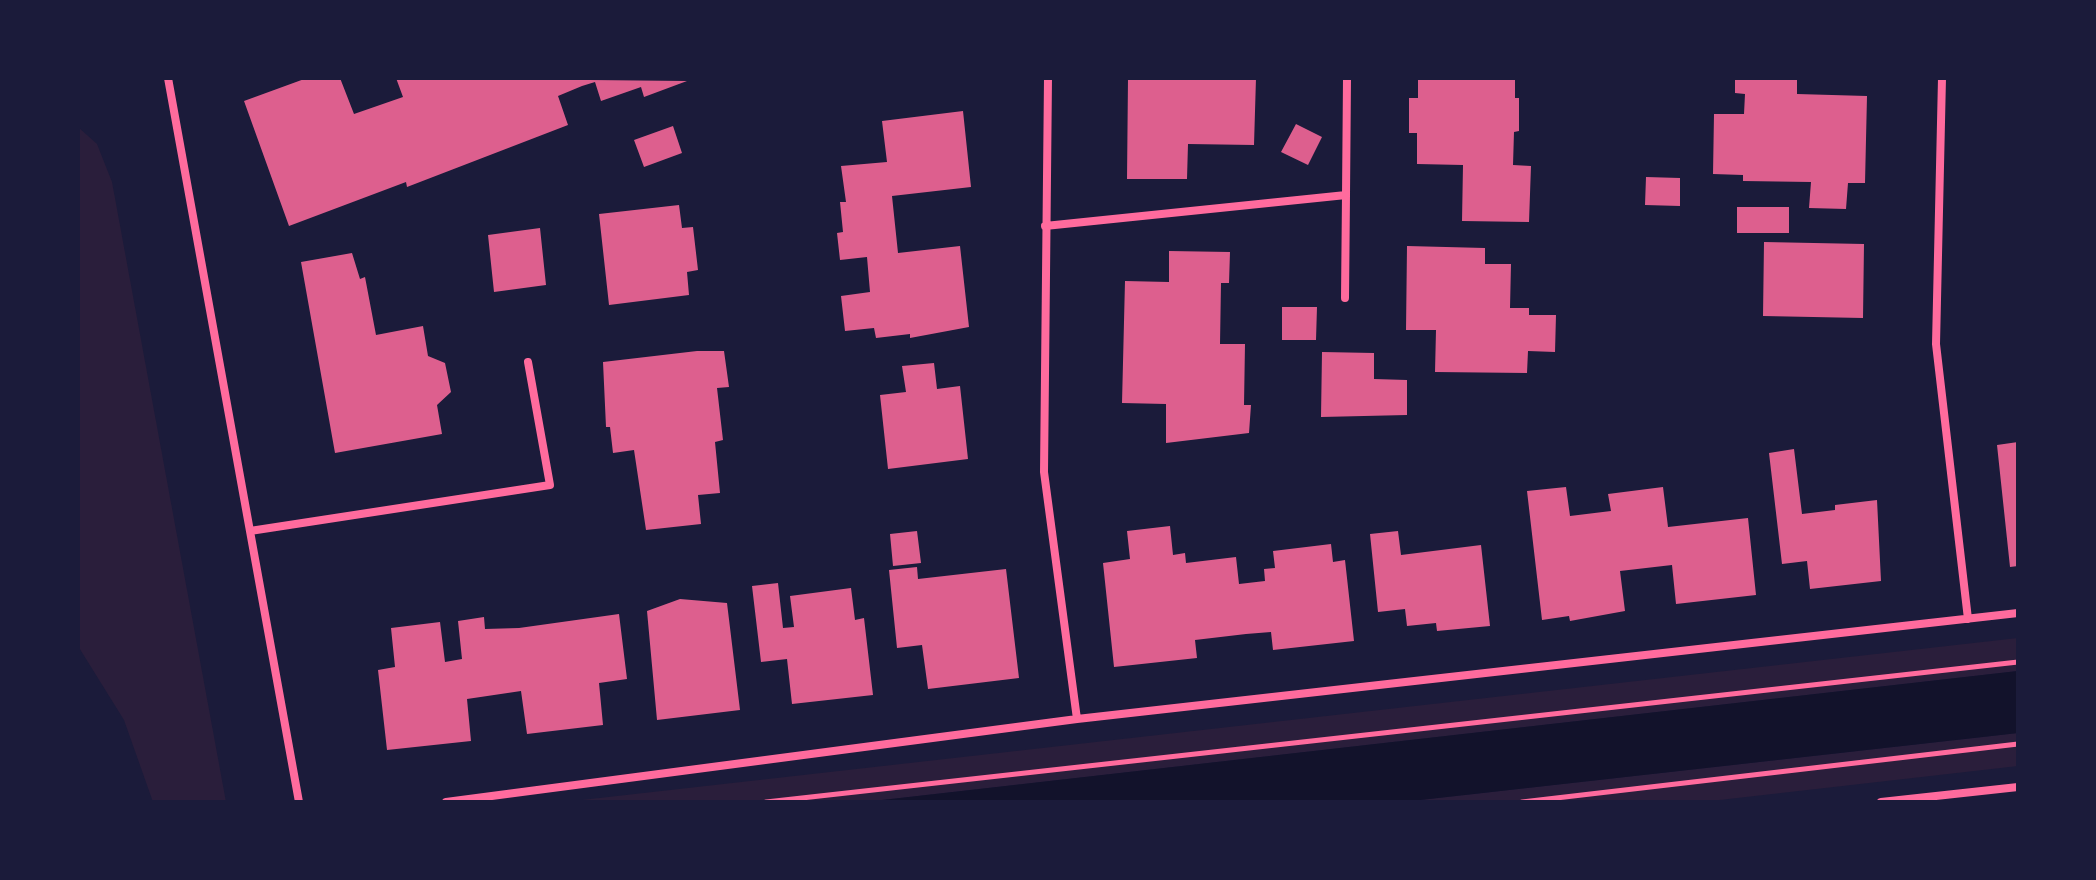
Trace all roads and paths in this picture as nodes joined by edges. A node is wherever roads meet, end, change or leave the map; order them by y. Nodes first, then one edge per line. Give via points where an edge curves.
1 (168, 78) edge
2 (1048, 78) edge
3 (1347, 78) edge
4 (1942, 78) edge
5 (1346, 195) junction
6 (1045, 226) junction
7 (1345, 298) dead end
8 (528, 362) dead end
9 (250, 531) junction
10 (2018, 613) edge
11 (1968, 619) junction
12 (2018, 662) edge
13 (1077, 719) junction
14 (2018, 744) edge
15 (2018, 787) edge
16 (299, 802) edge
17 (446, 802) edge
18 (766, 802) edge
19 (1522, 802) edge
20 (1881, 802) edge

1 - 9 street
2 - 6 street
3 - 5 street
4 - 11 street via 1936,344
5 - 6 street
5 - 7 street
6 - 13 street via 1044,472
8 - 9 street via 550,485
9 - 16 street
10 - 11 street
11 - 13 street
12 - 18 path
13 - 17 street
14 - 19 path
15 - 20 street

